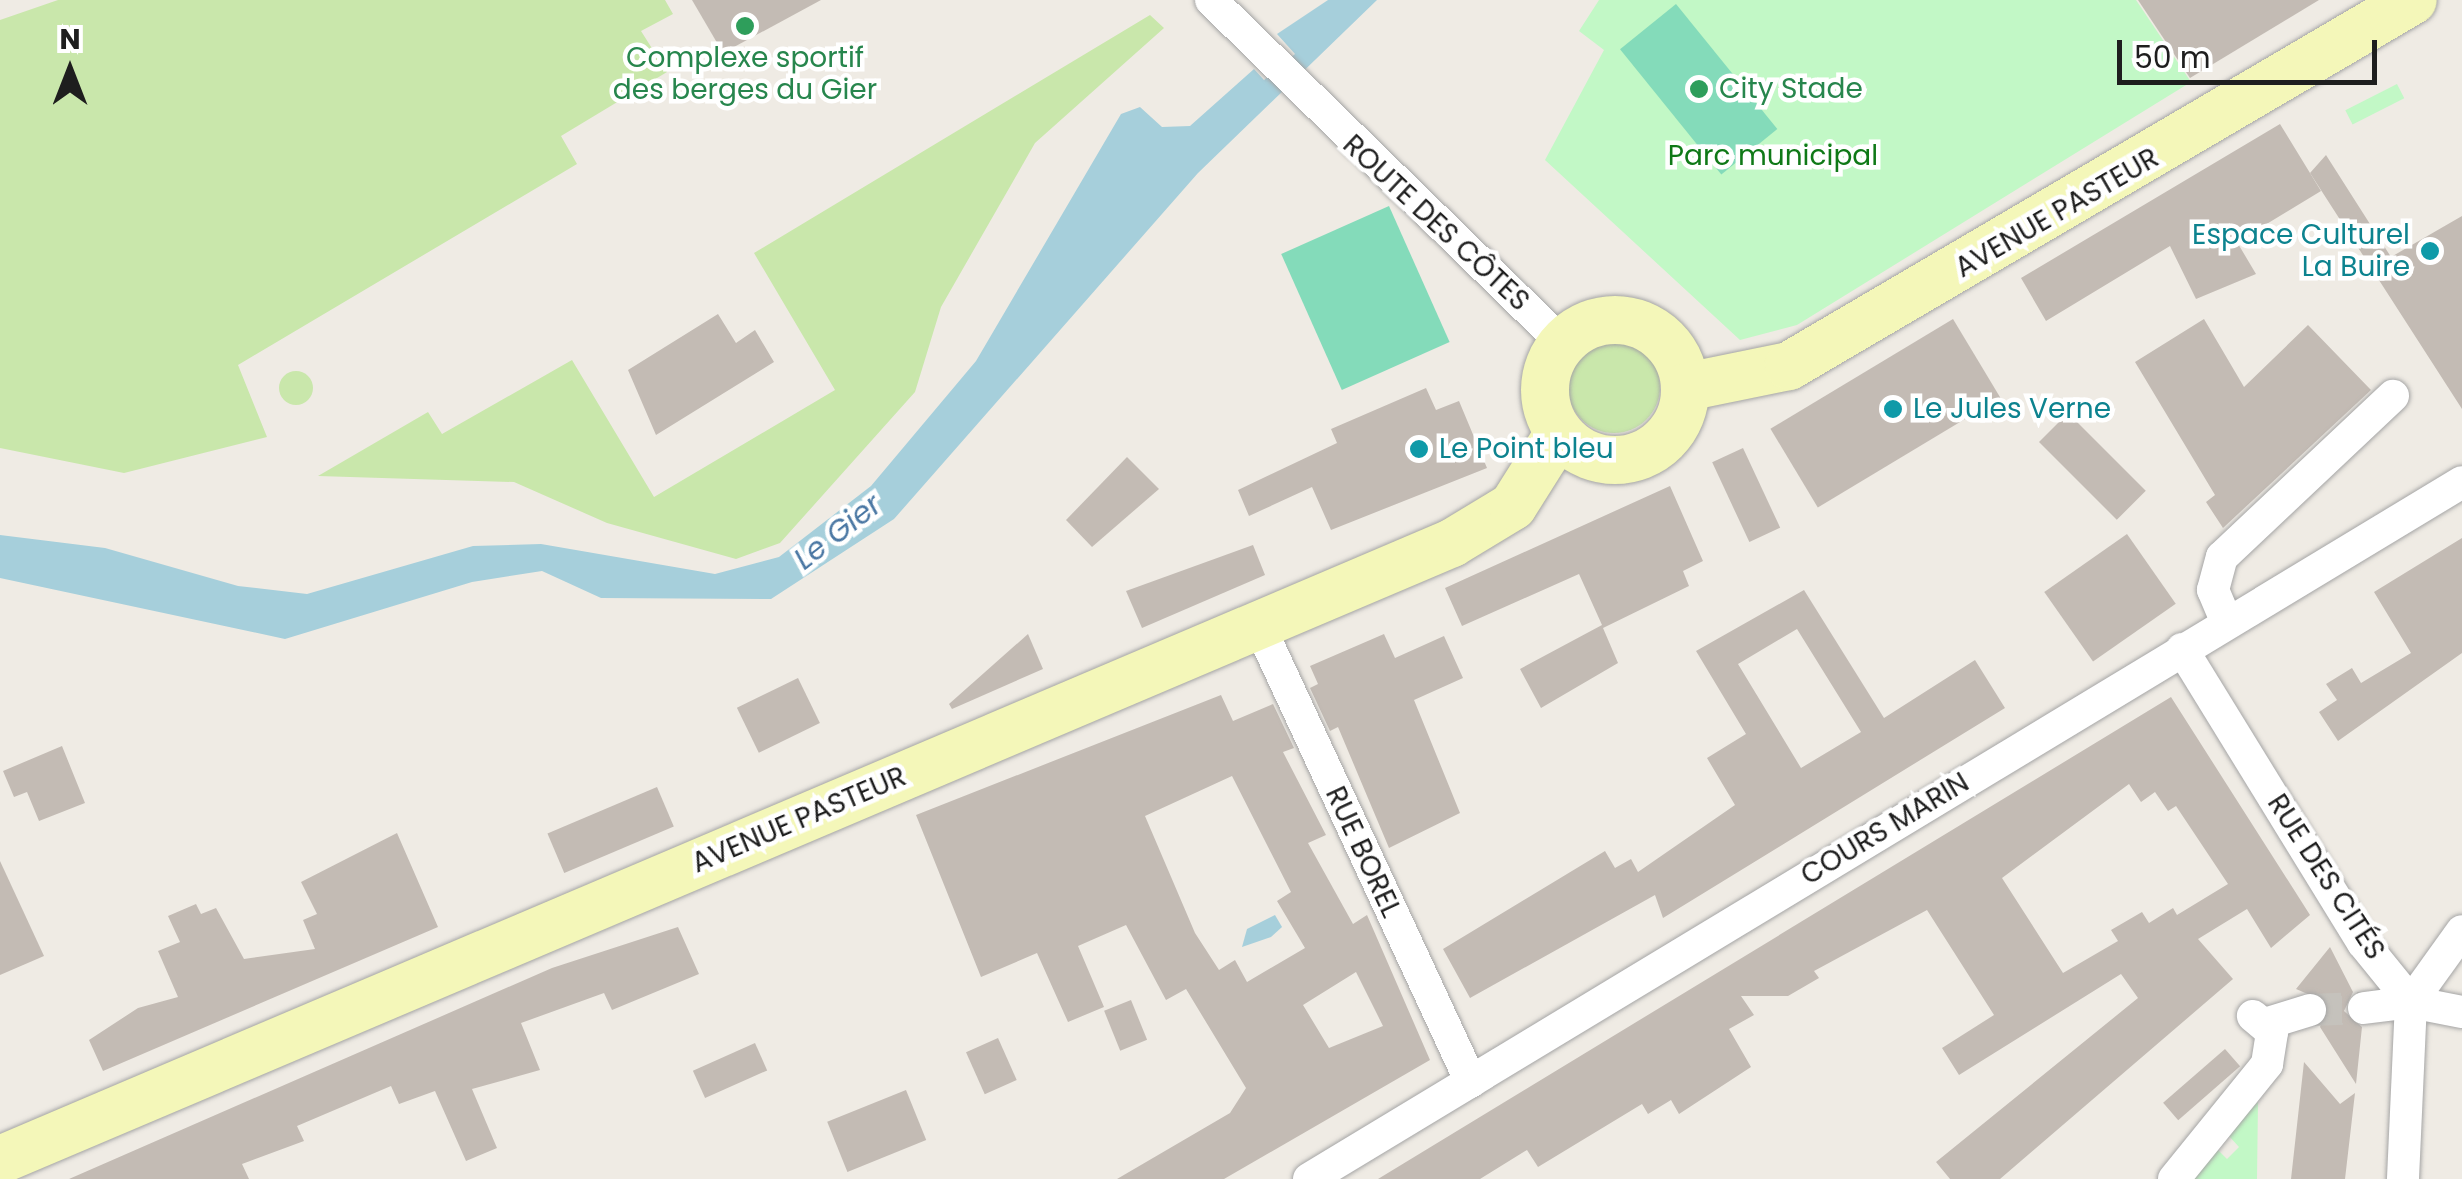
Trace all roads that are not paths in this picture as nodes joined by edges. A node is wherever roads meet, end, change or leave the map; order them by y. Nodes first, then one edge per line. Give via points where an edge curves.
1 (1211, 0) edge
2 (2412, 0) edge
3 (1562, 342) junction
4 (1686, 387) junction
5 (2393, 396) dead end
6 (1560, 434) junction
7 (2462, 482) edge
8 (1257, 621) junction
9 (2227, 623) junction
10 (2182, 649) junction
11 (2462, 931) edge
12 (2411, 1002) junction
13 (2364, 1008) tunnel mouth
14 (2310, 1010) tunnel mouth
15 (2462, 1012) edge
16 (1471, 1082) junction
17 (0, 1160) edge
18 (1309, 1179) edge
19 (2174, 1179) edge
20 (2403, 1179) edge

1 - 3 street, ROUTE DES CÔTES via 1310,104
2 - 4 main road, AVENUE PASTEUR via 1788,366
3 - 4 main road via 1590,324 1635,322 1672,348
3 - 6 main road via 1545,393
4 - 6 main road via 1672,432 1638,457 1595,458
5 - 9 street via 2222,557 2213,590
6 - 8 main road, AVENUE PASTEUR via 1527,490 1482,527
7 - 9 street, COURS MARIN
8 - 16 street, RUE BOREL
8 - 17 main road, AVENUE PASTEUR
9 - 10 street, COURS MARIN
10 - 12 street, RUE DES CITÉS via 2363,943
10 - 16 street, COURS MARIN
11 - 12 street
12 - 13 street
12 - 15 street
12 - 20 street
14 - 19 street via 2260,1020 2267,1064
16 - 18 street, COURS MARIN

